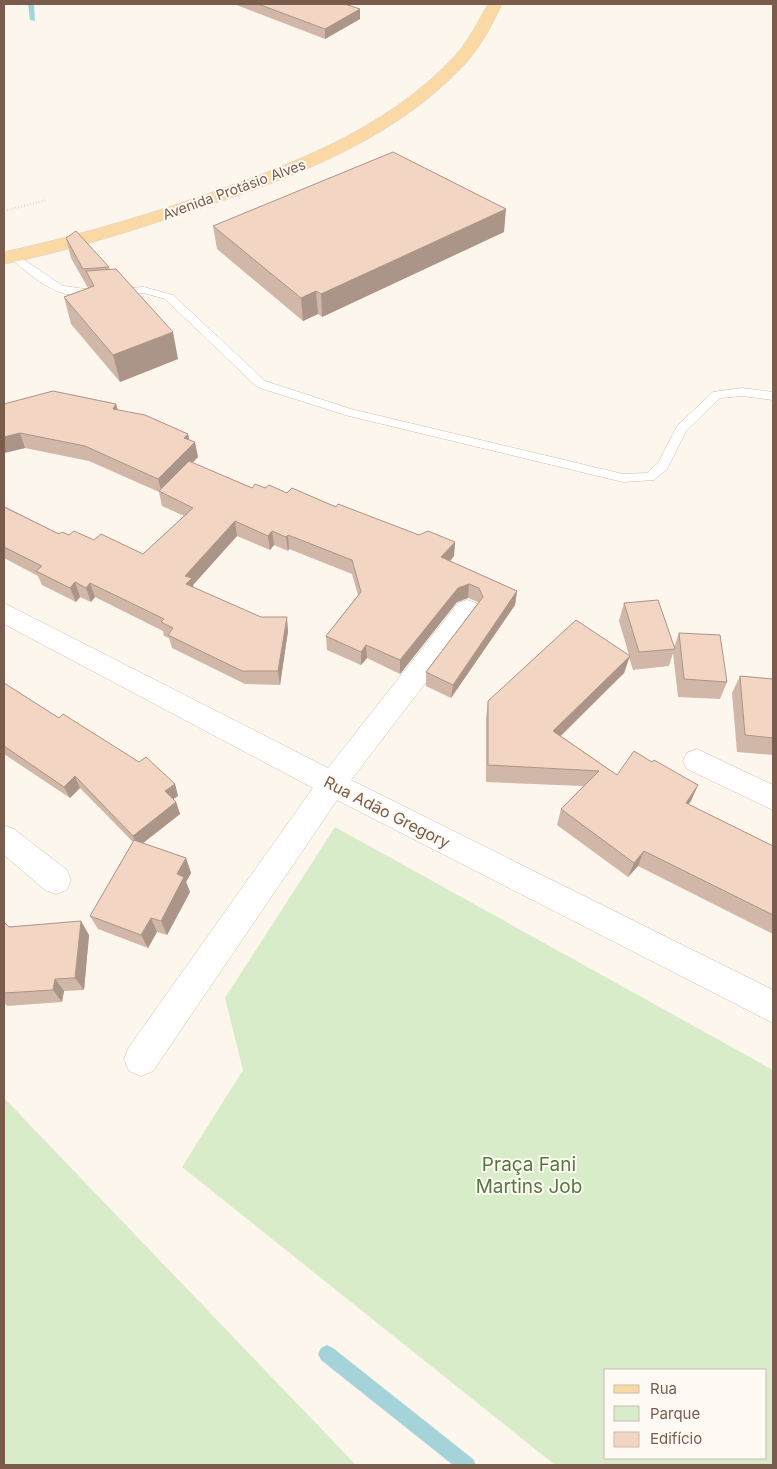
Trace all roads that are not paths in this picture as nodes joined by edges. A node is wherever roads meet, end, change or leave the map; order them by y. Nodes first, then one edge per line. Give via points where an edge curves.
1 (496, 4) edge
2 (9, 257) edge
3 (773, 396) edge
4 (467, 610) dead end
5 (4, 613) edge
6 (697, 761) dead end
7 (332, 784) junction
8 (773, 798) edge
9 (4, 838) edge
10 (56, 880) dead end
11 (773, 1006) edge
12 (141, 1059) dead end

1 - 2 main road, Avenida Protásio Alves via 460,60 414,103 354,142 272,178 152,219
2 - 3 lane via 56,289 77,294 144,290 169,297 261,384 348,412 623,478 650,477 663,466 681,429 718,395 742,392
4 - 7 street
5 - 7 street, Rua Adão Gregory
6 - 8 street
7 - 11 street, Rua Adão Gregory
7 - 12 street
9 - 10 street

